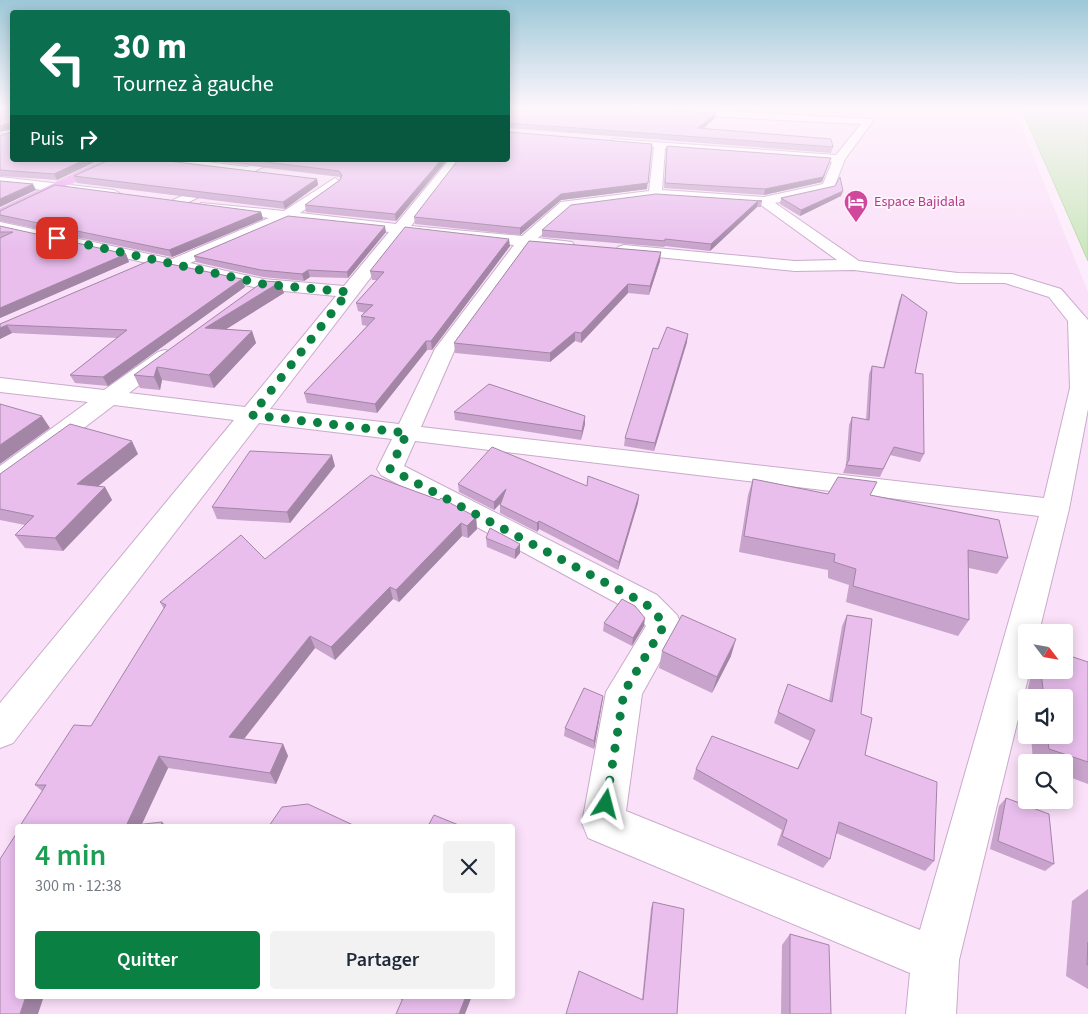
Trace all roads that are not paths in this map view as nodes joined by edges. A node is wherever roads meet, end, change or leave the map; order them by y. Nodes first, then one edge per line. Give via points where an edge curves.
1 (659, 155) edge
2 (792, 155) edge
3 (842, 155) edge
4 (839, 159) junction
5 (109, 162) edge
6 (177, 162) edge
7 (268, 162) edge
8 (453, 162) edge
9 (248, 171) junction
10 (277, 175) edge
11 (316, 180) edge
12 (0, 181) edge
13 (58, 186) junction
14 (655, 194) junction
15 (132, 196) edge
16 (160, 200) edge
17 (764, 201) junction
18 (178, 203) junction
19 (0, 214) edge
20 (288, 215) junction
21 (0, 226) edge
22 (400, 229) junction
23 (524, 242) junction
24 (582, 246) edge
25 (610, 248) edge
26 (153, 259) junction
27 (174, 264) junction
28 (854, 265) junction
29 (126, 271) edge
30 (263, 284) junction
31 (348, 292) junction
32 (240, 301) edge
33 (179, 347) edge
34 (0, 385) edge
35 (110, 398) junction
36 (252, 415) junction
37 (407, 433) junction
38 (0, 479) edge
39 (1055, 509) junction
40 (0, 731) edge
41 (935, 960) junction
42 (931, 1014) edge

1 - 14 street
2 - 4 street
3 - 4 street
4 - 17 street via 828,187
5 - 13 highway
6 - 9 street
7 - 9 street
8 - 22 street
9 - 10 street
9 - 18 street
11 - 20 street via 335,182
12 - 13 street
13 - 15 street
13 - 19 highway
14 - 17 street
14 - 23 street via 566,205
16 - 18 street
17 - 28 street
18 - 20 street
20 - 22 street
20 - 27 street
21 - 26 street
22 - 23 street
22 - 31 street
23 - 24 street
23 - 37 street via 445,349
25 - 28 street via 795,266
26 - 27 street
26 - 29 street
27 - 30 street
28 - 39 street via 958,278 1006,278 1055,293 1078,320 1081,388
30 - 31 street
30 - 32 street
31 - 36 street
33 - 35 street
34 - 35 street
35 - 36 street
35 - 38 street
36 - 37 street
36 - 40 street
37 - 39 street
37 - 41 street via 390,469 646,604 665,624 624,692 603,823
39 - 41 street
41 - 42 street

